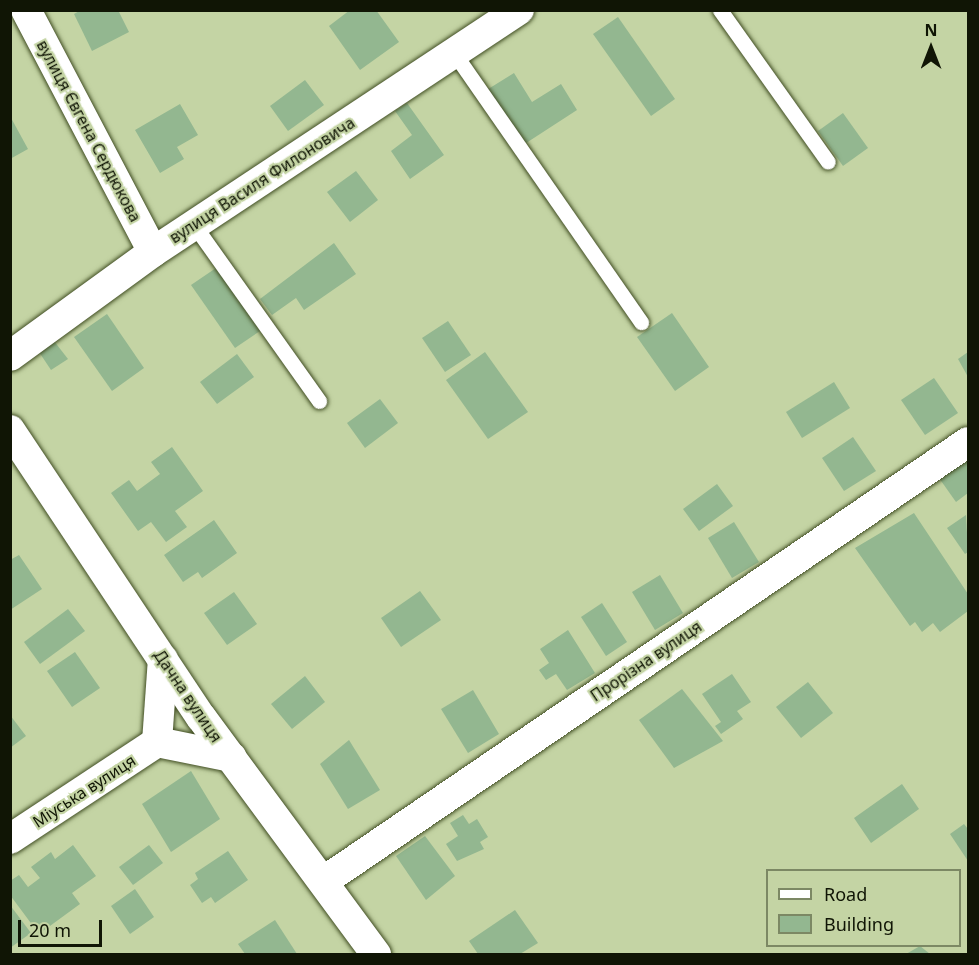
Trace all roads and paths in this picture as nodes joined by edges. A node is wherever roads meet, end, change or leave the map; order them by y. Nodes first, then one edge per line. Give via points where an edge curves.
1 (26, 10) edge
2 (519, 10) edge
3 (720, 10) edge
4 (454, 53) junction
5 (828, 162) dead end
6 (194, 225) junction
7 (153, 252) junction
8 (641, 322) dead end
9 (10, 356) edge
10 (319, 401) dead end
11 (10, 430) edge
12 (969, 442) edge
13 (163, 660) junction
14 (157, 742) junction
15 (231, 757) junction
16 (10, 839) edge
17 (324, 881) junction
18 (376, 954) edge

1 - 7 street, вулиця Євгена Сердюкова
2 - 4 street, вулиця Василя Филоновича
3 - 5 lane
4 - 6 street, вулиця Василя Филоновича
4 - 8 lane
6 - 7 street, вулиця Василя Филоновича
6 - 10 lane
7 - 9 street, вулиця Василя Филоновича
11 - 13 street, Дачна вулиця
12 - 17 street, Прорізна вулиця
13 - 14 street
13 - 15 street, Дачна вулиця
14 - 15 street
14 - 16 street, Міуська вулиця
15 - 17 street, Дачна вулиця
17 - 18 street, Дачна вулиця

